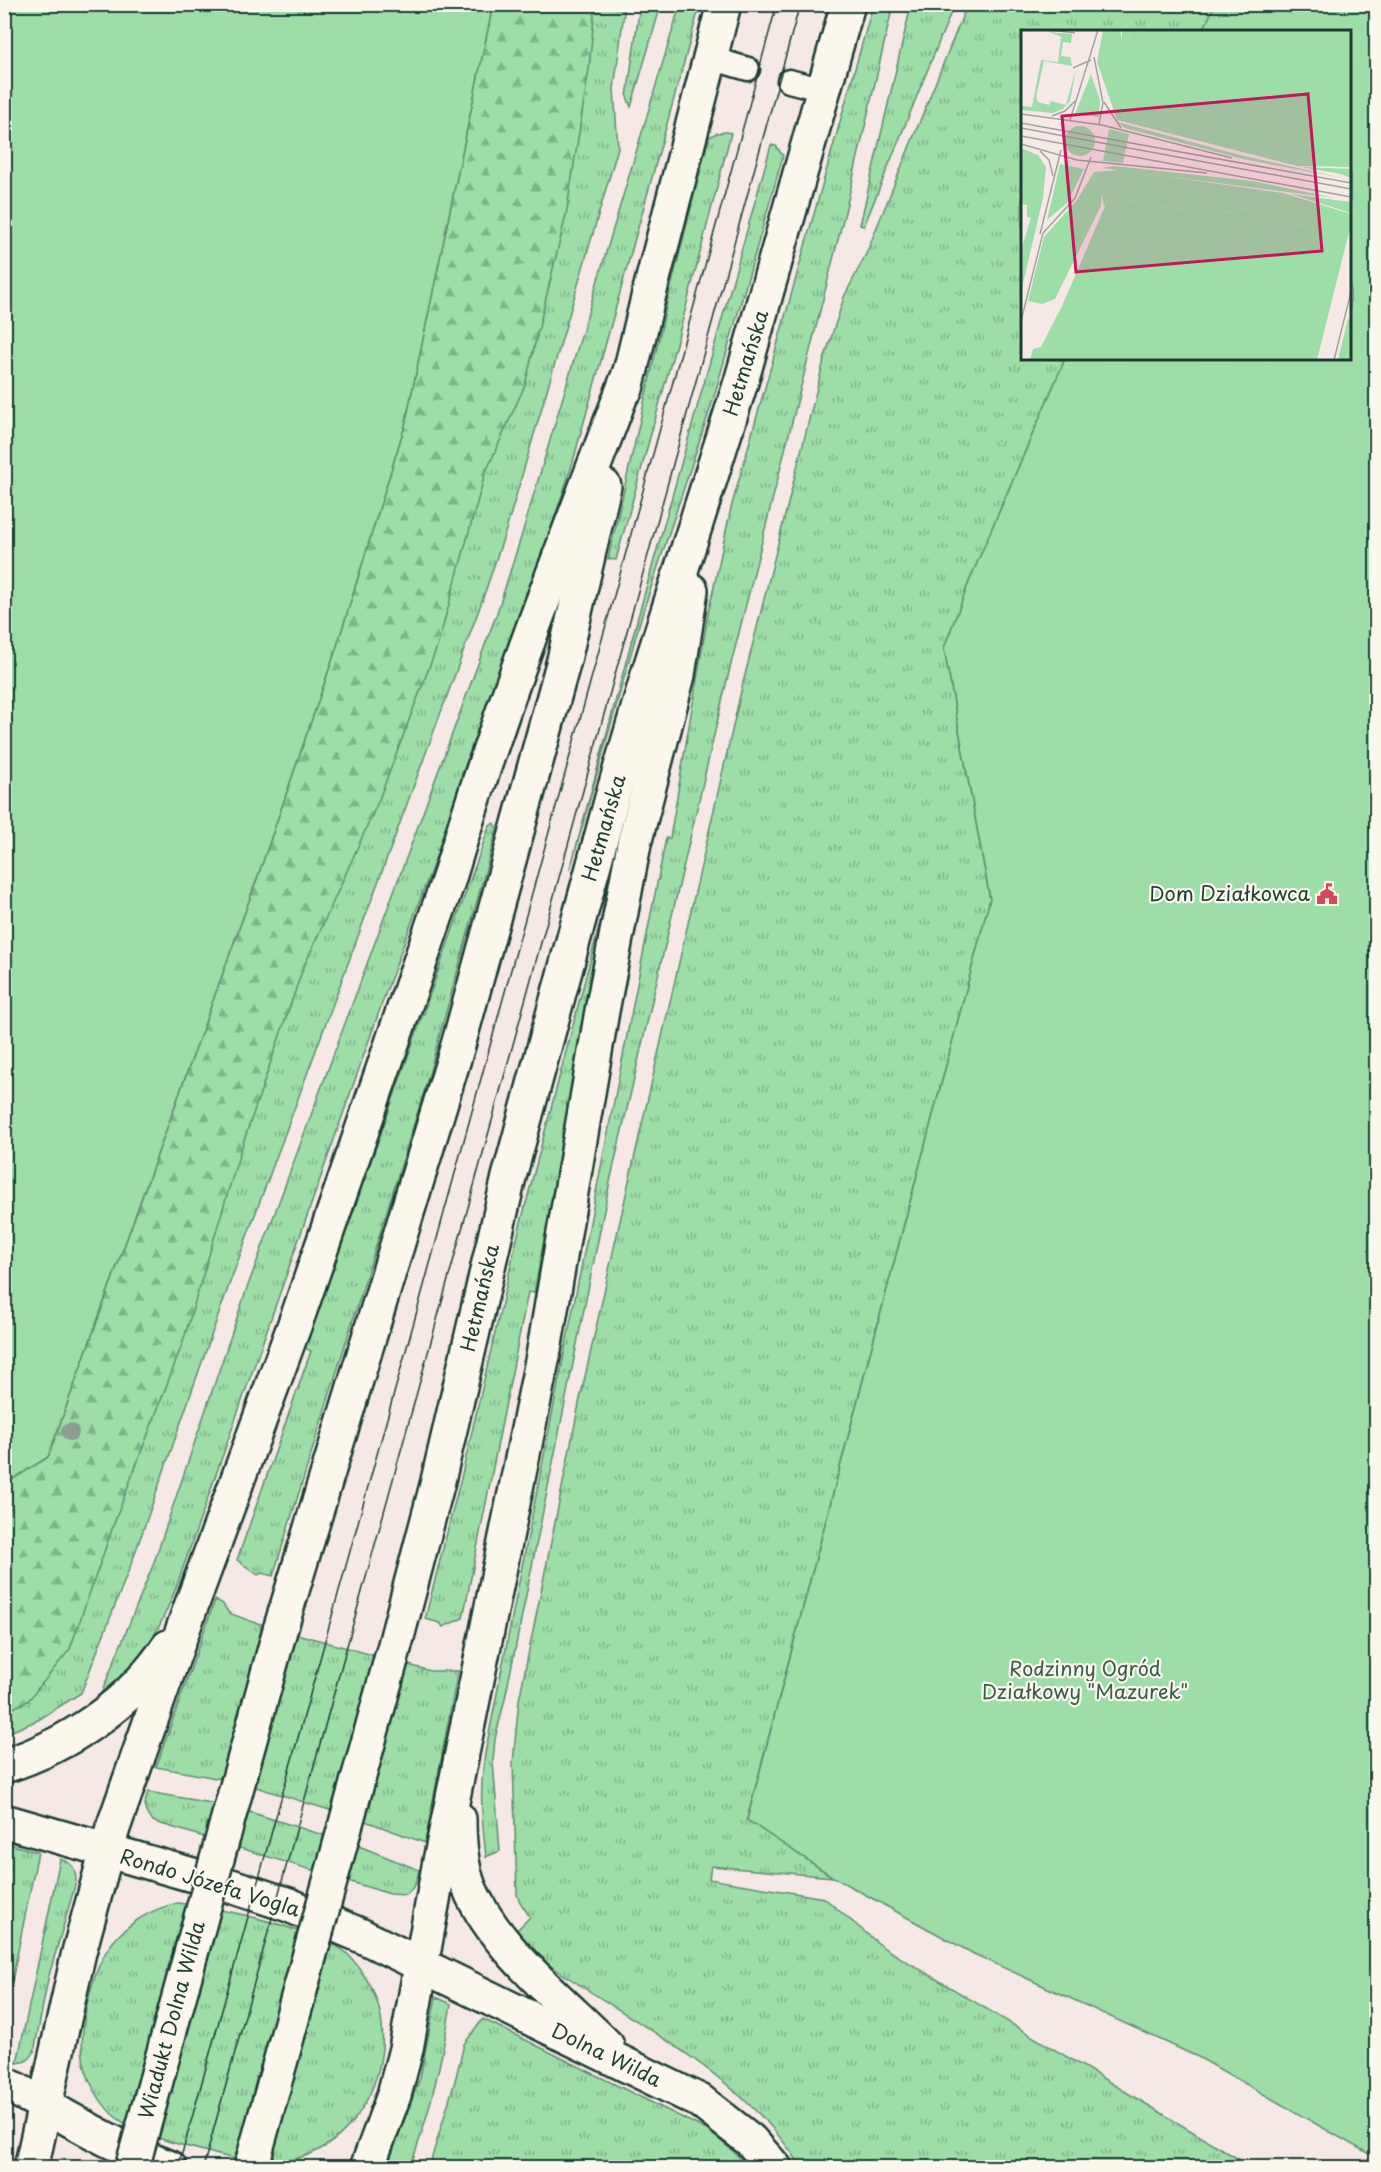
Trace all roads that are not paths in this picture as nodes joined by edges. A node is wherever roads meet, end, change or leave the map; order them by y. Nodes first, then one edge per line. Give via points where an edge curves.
1 (724, 4) edge
2 (848, 4) edge
3 (710, 58) junction
4 (748, 69) dead end
5 (789, 81) dead end
6 (824, 90) junction
7 (631, 369) junction
8 (707, 489) junction
9 (189, 1612) junction
10 (4, 1766) edge
11 (460, 1766) junction
12 (4, 1821) edge
13 (107, 1850) junction
14 (422, 1965) junction
15 (625, 2065) junction
16 (4, 2083) edge
17 (45, 2104) junction
18 (31, 2168) edge
19 (132, 2168) edge
20 (170, 2168) edge
21 (252, 2168) edge
22 (367, 2168) edge
23 (775, 2168) edge

1 - 3 main road
2 - 6 main road, Hetmańska
3 - 4 lane
3 - 7 main road
5 - 6 lane
6 - 8 main road, Hetmańska
7 - 9 main road via 554,570 300,1310
7 - 19 main road, Wiadukt Dolna Wilda, bridge via 564,660 459,1042 280,1630
8 - 11 main road via 678,675 634,844 543,1356
8 - 21 main road, Hetmańska, bridge via 646,679 545,1038 437,1485
9 - 10 main road via 159,1660 104,1714 49,1748
9 - 13 main road
11 - 14 main road
11 - 15 main road via 459,1841 469,1886 480,1908 521,1963
12 - 13 main road
13 - 14 main road, Rondo Józefa Vogla via 289,1905
13 - 17 main road, Rondo Józefa Vogla via 79,1952
14 - 15 main road, Dolna Wilda
14 - 22 main road via 399,2080
15 - 23 main road, Dolna Wilda via 700,2101 750,2140
16 - 17 main road
17 - 18 main road, Rondo Józefa Vogla
17 - 20 main road

